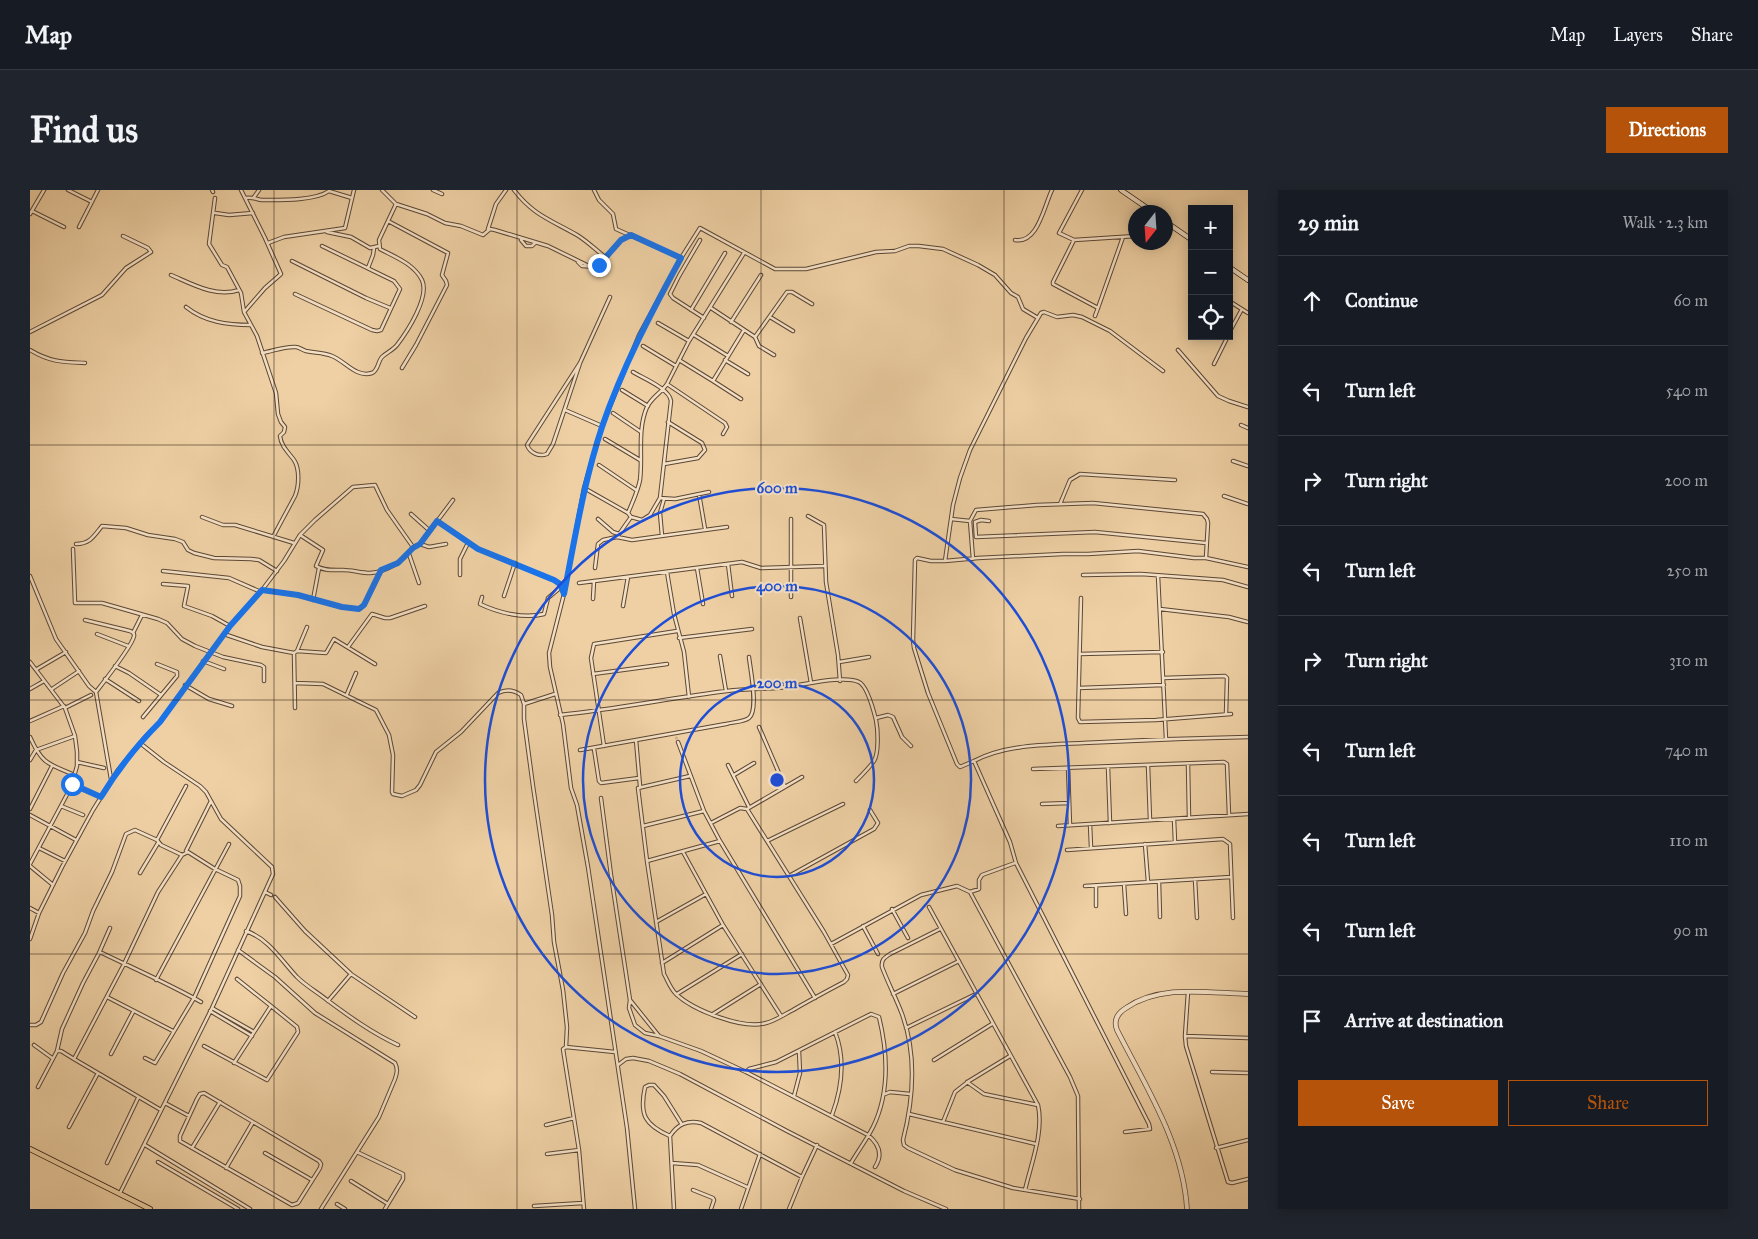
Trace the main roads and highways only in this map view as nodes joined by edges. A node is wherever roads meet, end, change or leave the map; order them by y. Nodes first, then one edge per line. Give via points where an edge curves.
1 (30, 1148) edge
2 (150, 1209) edge

1 - 2 main road

